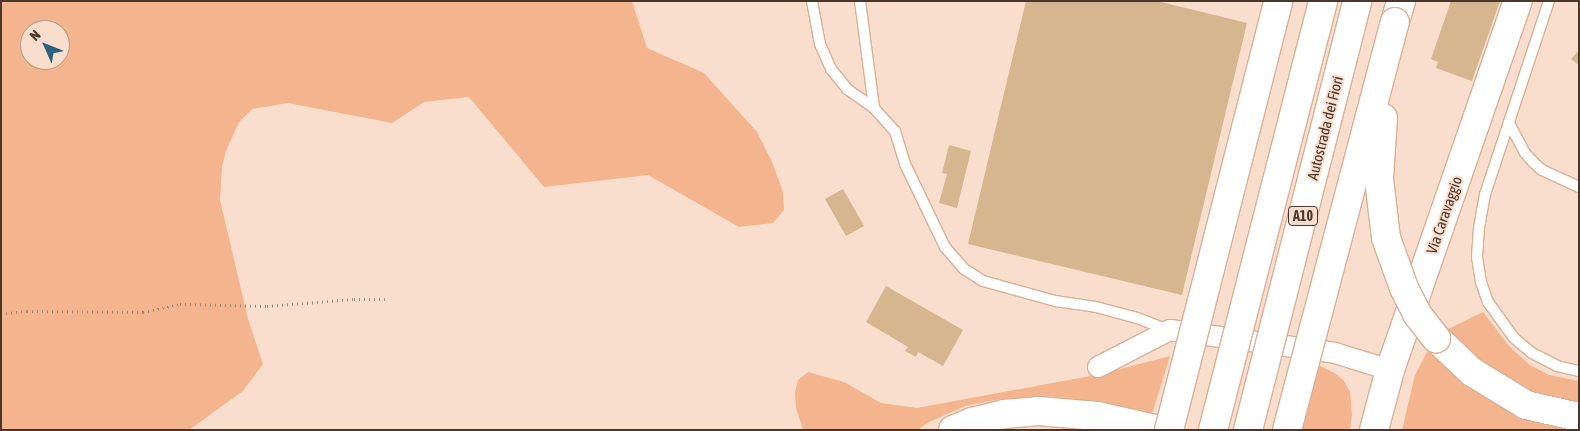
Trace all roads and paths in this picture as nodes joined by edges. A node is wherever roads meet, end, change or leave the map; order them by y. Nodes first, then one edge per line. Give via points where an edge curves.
1 (812, 1) edge
2 (860, 1) edge
3 (1278, 1) edge
4 (1323, 1) edge
5 (1357, 1) edge
6 (1518, 1) edge
7 (1549, 1) edge
8 (1398, 11) edge
9 (874, 108) junction
10 (1509, 123) junction
11 (1579, 187) edge
12 (387, 299) dead end
13 (1, 314) edge
14 (1170, 330) junction
15 (1098, 367) dead end
16 (1390, 370) junction
17 (1579, 371) edge
18 (1579, 418) edge
19 (953, 430) edge
20 (1160, 430) edge
21 (1169, 430) edge
22 (1214, 430) edge
23 (1248, 430) edge
24 (1288, 430) edge
25 (1374, 430) edge

1 - 9 lane via 820,44 831,69 847,89
2 - 9 lane
3 - 21 main road, bridge
4 - 22 main road, bridge
5 - 23 main road, Autostrada dei Fiori / A10, bridge
6 - 16 main road, Via Caravaggio
7 - 10 lane
8 - 18 main road, bridge via 1380,154 1381,211 1386,238 1404,288 1417,314 1436,338 1472,372 1526,405
8 - 24 main road, A10, bridge
9 - 14 lane via 894,131 945,247 964,269 983,281 1055,301 1096,307
10 - 11 lane via 1525,154 1533,162 1542,170
10 - 17 lane via 1485,194 1478,228 1477,257 1481,282 1488,302 1514,338 1556,366
12 - 13 path via 267,306 180,304 143,312
14 - 15 street
14 - 16 street via 1335,353
16 - 25 main road, Via Caravaggio
19 - 20 main road via 1004,414 1038,411 1098,416

